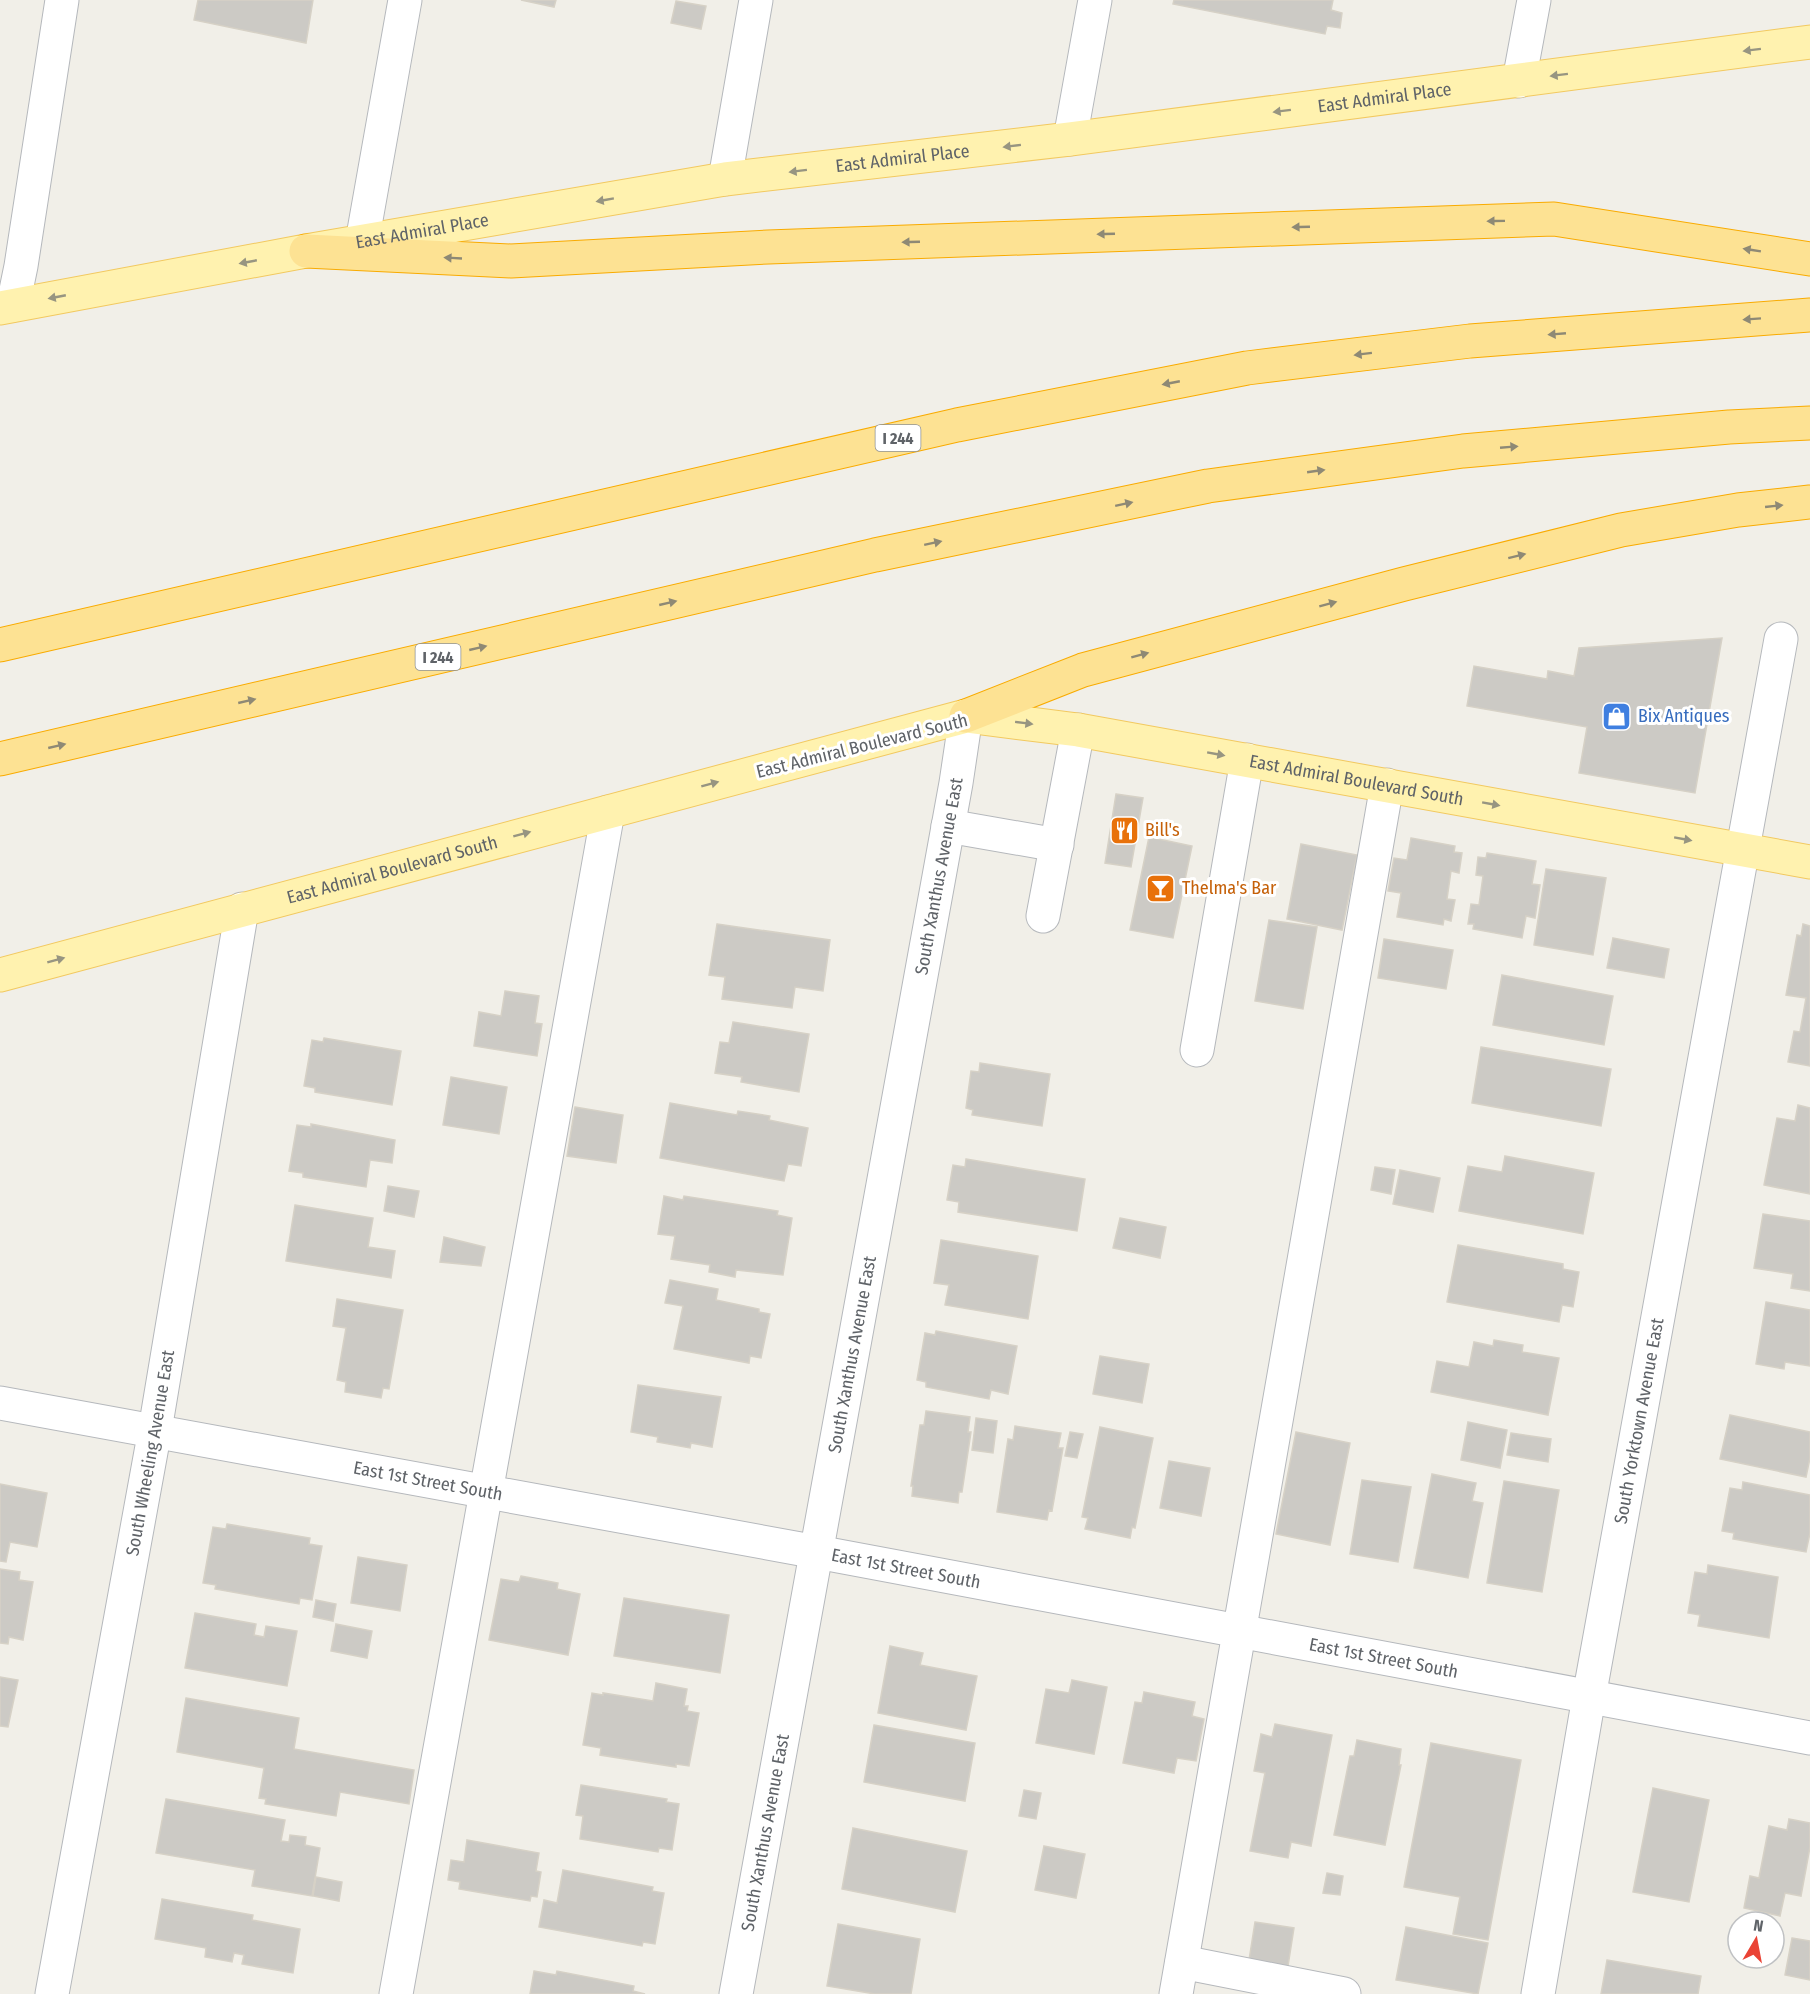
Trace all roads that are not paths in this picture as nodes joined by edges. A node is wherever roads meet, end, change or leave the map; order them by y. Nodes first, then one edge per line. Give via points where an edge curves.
1 (62, 0) edge
2 (405, 0) edge
3 (756, 0) edge
4 (1095, 0) edge
5 (1534, 0) edge
6 (1810, 42) edge
7 (1520, 81) junction
8 (1070, 139) junction
9 (725, 179) junction
10 (362, 242) junction
11 (306, 251) junction
12 (1810, 259) edge
13 (6, 307) edge
14 (1810, 315) edge
15 (1810, 423) edge
16 (1810, 502) edge
17 (1781, 639) dead end
18 (0, 645) edge
19 (966, 716) junction
20 (1078, 730) junction
21 (0, 759) edge
22 (1247, 760) junction
23 (1387, 785) junction
24 (608, 812) junction
25 (948, 826) junction
26 (1057, 845) junction
27 (1743, 849) junction
28 (1810, 862) edge
29 (242, 909) junction
30 (1044, 916) dead end
31 (0, 975) edge
32 (1197, 1050) dead end
33 (0, 1403) edge
34 (155, 1430) junction
35 (486, 1492) junction
36 (817, 1552) junction
37 (1239, 1631) junction
38 (1589, 1696) junction
39 (1810, 1738) edge
40 (1182, 1962) junction
41 (52, 1994) edge
42 (396, 1994) edge
43 (736, 1994) edge
44 (1176, 1994) edge
45 (1344, 1994) edge
46 (1538, 1994) edge

1 - 13 street via 21,266
2 - 10 street
3 - 9 street
4 - 8 street
5 - 7 street
6 -> 7 main road, East Admiral Place
7 -> 8 main road, East Admiral Place
8 -> 9 main road, East Admiral Place
9 -> 10 main road, East Admiral Place
10 - 11 main road, East Admiral Place
12 -> 11 highway via 1554,219 792,246 511,261
11 -> 13 main road, East Admiral Place
14 -> 18 highway, I 244 via 1470,341 1246,368 945,427
21 -> 15 highway, I 244 via 875,555 1208,486 1463,451
19 -> 16 highway via 1083,670 1404,584 1621,530
17 - 27 street, South Yorktown Avenue East
19 -> 20 main road, East Admiral Boulevard South
24 -> 19 main road, East Admiral Boulevard South
19 - 25 street, South Xanthus Avenue East
20 -> 22 main road, East Admiral Boulevard South
20 - 26 street
22 - 23 main road, East Admiral Boulevard South
22 - 32 street
23 -> 27 main road, East Admiral Boulevard South
23 - 37 street
29 -> 24 main road, East Admiral Boulevard South
24 - 35 street
25 - 26 street
25 - 36 street, South Xanthus Avenue East
26 - 30 street
27 - 28 main road, East Admiral Boulevard South
27 - 38 street, South Yorktown Avenue East
31 -> 29 main road, East Admiral Boulevard South
29 - 34 street, South Wheeling Avenue East
33 - 34 street, East 1st Street South
34 - 35 street, East 1st Street South
34 - 41 street, South Wheeling Avenue East
35 - 36 street, East 1st Street South
35 - 42 street
36 - 37 street, East 1st Street South
36 - 43 street, South Xanthus Avenue East
37 - 38 street, East 1st Street South
37 - 40 street
38 - 39 street, East 1st Street South
38 - 46 street, South Yorktown Avenue East
40 - 44 street
40 - 45 street

